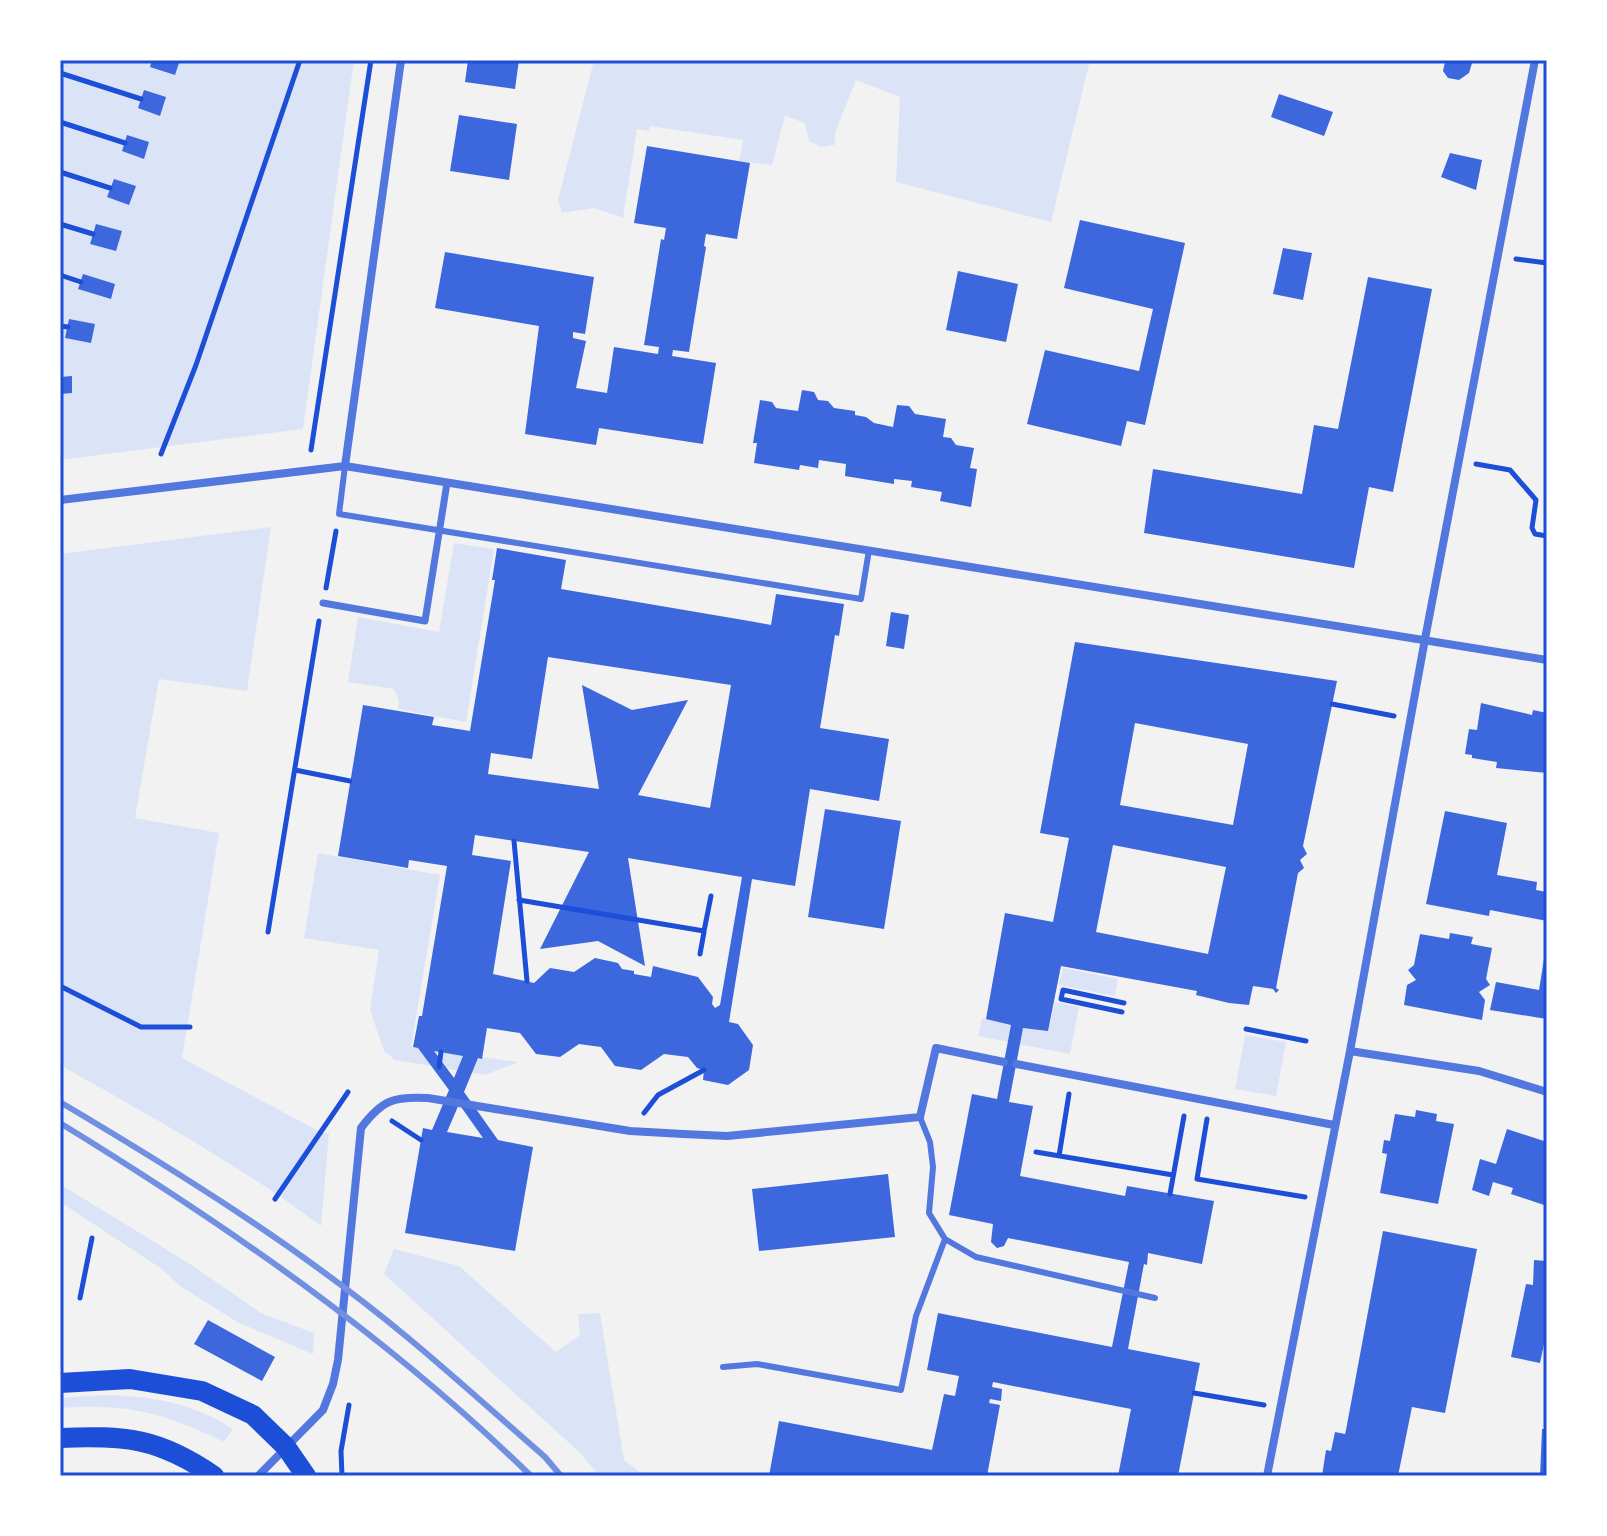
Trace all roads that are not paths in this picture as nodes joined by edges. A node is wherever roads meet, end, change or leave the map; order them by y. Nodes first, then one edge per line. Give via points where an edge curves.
1 (401, 60) edge
2 (1535, 60) edge
3 (345, 466) junction
4 (447, 483) junction
5 (60, 500) edge
6 (440, 531) junction
7 (869, 550) junction
8 (323, 603) road end
9 (1425, 639) junction
10 (1547, 660) edge
11 (1350, 1051) junction
12 (1004, 1062) dead end
13 (1016, 1064) dead end
14 (1547, 1092) edge
15 (920, 1117) junction
16 (1334, 1125) junction
17 (945, 1239) junction
18 (1155, 1298) dead end
19 (723, 1367) dead end
20 (60, 1383) edge
21 (60, 1438) edge
22 (286, 1447) junction
23 (214, 1476) edge
24 (258, 1476) edge
25 (306, 1476) edge
26 (1267, 1476) edge

1 - 3 street
2 - 9 street
3 - 4 street
3 - 5 street
3 - 6 lane via 339,514
4 - 6 street
4 - 7 street
6 - 7 lane via 861,599
6 - 8 street via 425,621
7 - 9 street
9 - 10 street
9 - 11 street
11 - 14 street via 1479,1071
11 - 16 street
12 - 15 street via 936,1048
13 - 16 street
15 - 17 lane via 932,1155 929,1213
15 - 22 street via 727,1136 630,1131 428,1098 399,1097 375,1109 361,1128 333,1384 323,1410
16 - 26 street
17 - 18 lane via 976,1257
17 - 19 lane via 916,1316 901,1390 757,1364
20 - 22 main road via 130,1379 202,1391 253,1415
21 - 23 main road via 153,1443
22 - 24 street
22 - 25 main road

